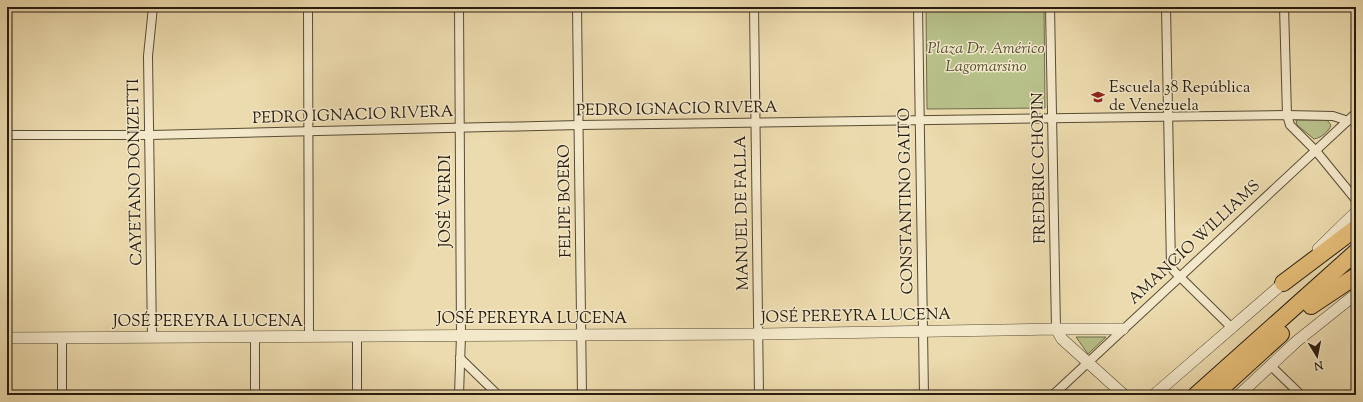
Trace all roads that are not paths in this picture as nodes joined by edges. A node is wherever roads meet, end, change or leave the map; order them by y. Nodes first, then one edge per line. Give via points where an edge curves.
1 (153, 7) edge
2 (308, 7) edge
3 (459, 7) edge
4 (577, 7) edge
5 (754, 7) edge
6 (918, 7) edge
7 (1050, 7) edge
8 (1166, 7) edge
9 (1284, 7) edge
10 (1356, 113) edge
11 (1287, 115) junction
12 (1169, 117) junction
13 (1053, 118) junction
14 (920, 120) junction
15 (1348, 121) junction
16 (755, 122) junction
17 (579, 125) junction
18 (460, 127) junction
19 (307, 132) junction
20 (7, 135) edge
21 (150, 136) junction
22 (1316, 151) junction
23 (1356, 200) edge
24 (1356, 212) edge
25 (1356, 228) edge
26 (1356, 252) edge
27 (1356, 267) edge
28 (1180, 276) junction
29 (1356, 276) edge
30 (1283, 283) junction
31 (1356, 294) edge
32 (1311, 306) junction
33 (1231, 327) junction
34 (1056, 329) junction
35 (1123, 329) junction
36 (923, 333) junction
37 (582, 334) junction
38 (759, 334) junction
39 (461, 335) junction
40 (152, 337) junction
41 (255, 337) junction
42 (309, 337) junction
43 (357, 337) junction
44 (7, 338) edge
45 (62, 338) junction
46 (460, 358) junction
47 (1088, 362) junction
48 (1270, 365) junction
49 (62, 395) edge
50 (255, 395) edge
51 (357, 395) edge
52 (459, 395) edge
53 (498, 395) edge
54 (582, 395) edge
55 (759, 395) edge
56 (924, 395) edge
57 (1053, 395) edge
58 (1124, 395) edge
59 (1154, 395) edge
60 (1196, 395) edge
61 (1214, 395) edge
62 (1239, 395) edge
63 (1301, 395) edge

1 - 21 street, CAYETANO DONIZETTI via 148,56
2 - 19 street
3 - 18 street, JOSÉ VERDI
4 - 17 street, FELIPE BOERO
5 - 16 street, MANUEL DE FALLA
6 - 14 street, CONSTANTINO GAITO
7 - 13 street, FREDERIC CHOPIN
8 - 12 street
9 - 11 street
10 - 15 street, AMANCIO WILLIAMS
11 - 12 street, PEDRO IGNACIO RIVERA
11 - 15 street, PEDRO IGNACIO RIVERA via 1333,116
11 - 22 street via 1290,125
12 - 13 street, PEDRO IGNACIO RIVERA
12 - 28 street via 1171,266
13 - 14 street, PEDRO IGNACIO RIVERA
13 - 34 street, FREDERIC CHOPIN
14 - 16 street, PEDRO IGNACIO RIVERA
14 - 36 street, CONSTANTINO GAITO
15 - 22 street, AMANCIO WILLIAMS
16 - 17 street, PEDRO IGNACIO RIVERA
16 - 38 street, MANUEL DE FALLA
17 - 18 street, PEDRO IGNACIO RIVERA
17 - 37 street, FELIPE BOERO
18 - 19 street, PEDRO IGNACIO RIVERA
18 - 39 street, JOSÉ VERDI
19 - 21 street, PEDRO IGNACIO RIVERA
19 - 42 street
20 - 21 street, PEDRO IGNACIO RIVERA
21 - 40 street, CAYETANO DONIZETTI
22 - 23 street
22 - 28 street, AMANCIO WILLIAMS
24 - 30 street
25 - 30 highway
26 - 60 highway
27 - 32 highway
28 - 33 street
28 - 35 street, AMANCIO WILLIAMS
29 - 32 highway
30 - 33 street
31 - 48 street
32 - 61 highway
33 - 59 street
34 - 35 street, JOSÉ PEREYRA LUCENA
34 - 36 street, JOSÉ PEREYRA LUCENA
34 - 47 street via 1062,339
35 - 47 street, AMANCIO WILLIAMS
36 - 38 street, JOSÉ PEREYRA LUCENA
36 - 56 street, CONSTANTINO GAITO
37 - 38 street, JOSÉ PEREYRA LUCENA
37 - 39 street, JOSÉ PEREYRA LUCENA
37 - 54 street, FELIPE BOERO
38 - 55 street, MANUEL DE FALLA
39 - 43 street, JOSÉ PEREYRA LUCENA
39 - 46 street, JOSÉ VERDI
40 - 41 street, JOSÉ PEREYRA LUCENA
40 - 45 street, JOSÉ PEREYRA LUCENA
41 - 42 street, JOSÉ PEREYRA LUCENA
41 - 50 street
42 - 43 street, JOSÉ PEREYRA LUCENA
43 - 51 street
44 - 45 street, JOSÉ PEREYRA LUCENA
45 - 49 street
46 - 52 street, JOSÉ VERDI
46 - 53 street
47 - 57 street, AMANCIO WILLIAMS
47 - 58 street
48 - 62 street
48 - 63 street

